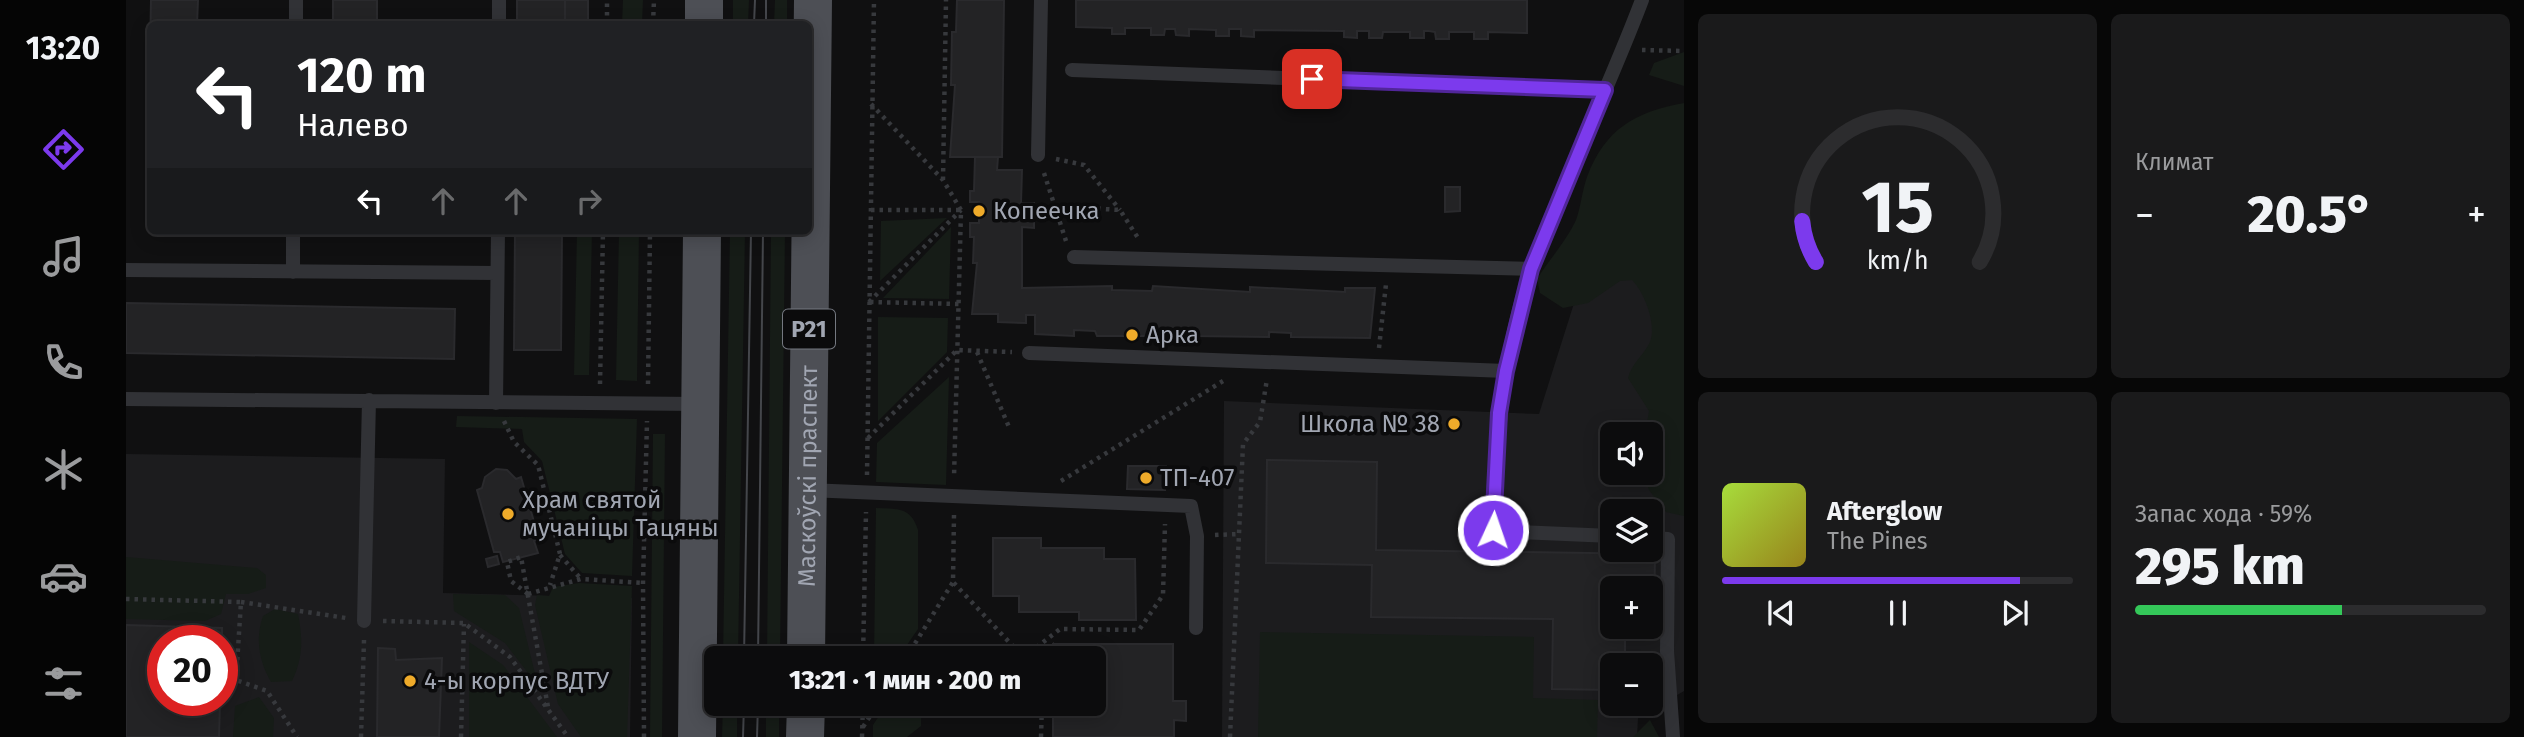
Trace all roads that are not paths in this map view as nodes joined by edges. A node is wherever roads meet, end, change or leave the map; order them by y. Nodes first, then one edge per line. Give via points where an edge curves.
1 (296, 0) edge
2 (499, 0) edge
3 (704, 0) edge
4 (813, 0) edge
5 (1041, 0) edge
6 (1642, 0) edge
7 (296, 21) edge
8 (499, 21) edge
9 (704, 21) edge
10 (1072, 71) dead end
11 (812, 82) edge
12 (1605, 90) junction
13 (1038, 155) road end
14 (293, 235) edge
15 (498, 235) edge
16 (702, 235) edge
17 (810, 235) edge
18 (1074, 257) dead end
19 (1531, 269) junction
20 (126, 270) edge
21 (293, 272) junction
22 (497, 273) junction
23 (1029, 353) dead end
24 (1506, 371) junction
25 (126, 400) edge
26 (369, 400) junction
27 (496, 403) junction
28 (700, 404) junction
29 (807, 490) junction
30 (1600, 535) edge
31 (1663, 538) edge
32 (365, 621) road end
33 (1196, 628) dead end
34 (806, 646) edge
35 (806, 716) edge
36 (697, 737) edge
37 (805, 737) edge
38 (1673, 737) edge

1 - 7 lane
2 - 8 lane
3 - 9 main road
4 - 11 main road, Маскоўскі праспект / Р21
5 - 13 lane
6 - 12 lane
10 - 12 lane
12 - 19 lane
14 - 21 lane
15 - 22 lane
16 - 28 main road
17 - 29 main road, Маскоўскі праспект / Р21
18 - 19 lane
19 - 24 lane
20 - 21 lane
21 - 22 lane
22 - 27 lane
23 - 24 lane
24 - 30 lane via 1499,413 1493,530
25 - 26 lane
26 - 27 lane
26 - 32 lane
27 - 28 lane
28 - 36 main road
29 - 33 lane via 1192,506 1197,536
29 - 34 main road, Маскоўскі праспект / Р21
31 - 38 lane via 1668,538 1667,651
35 - 37 main road

